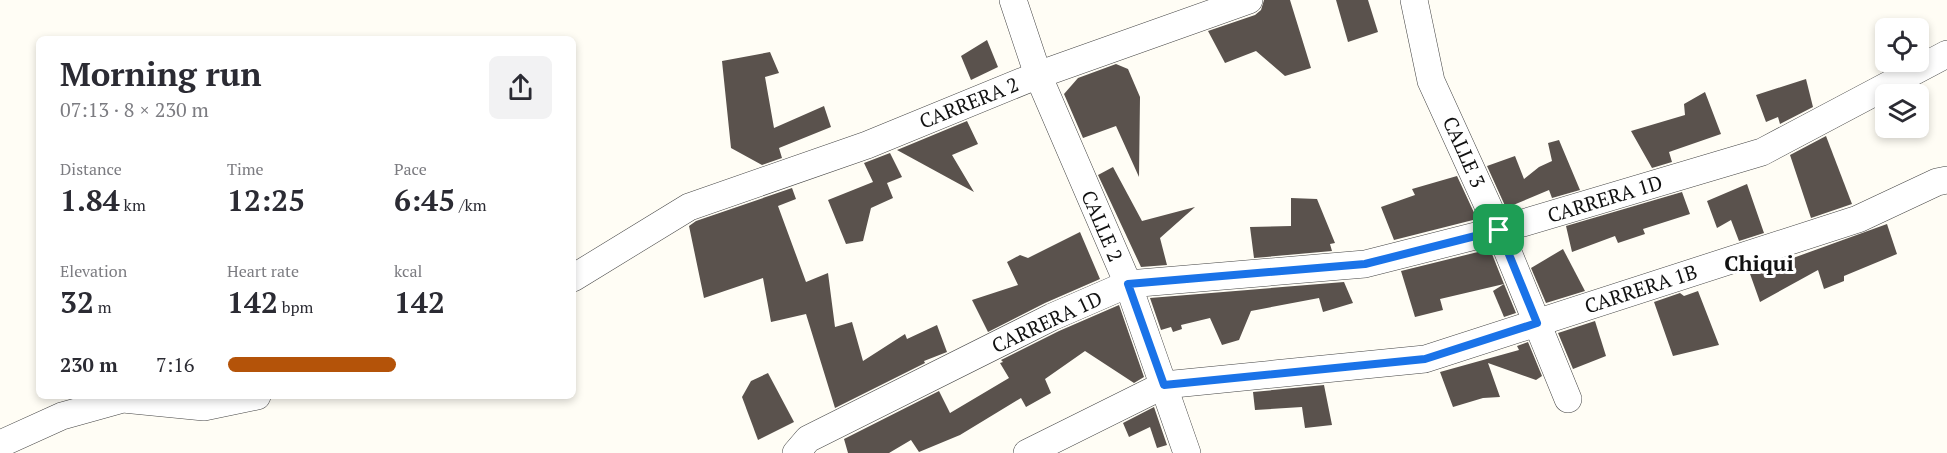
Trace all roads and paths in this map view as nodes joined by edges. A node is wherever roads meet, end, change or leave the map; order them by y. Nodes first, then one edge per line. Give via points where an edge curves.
1 (1013, 0) edge
2 (1249, 0) edge
3 (1414, 0) edge
4 (1947, 54) edge
5 (1038, 75) junction
6 (1947, 180) edge
7 (1499, 230) junction
8 (576, 276) edge
9 (1128, 284) junction
10 (1537, 323) junction
11 (1164, 385) junction
12 (123, 399) edge
13 (123, 399) edge
14 (243, 399) edge
15 (1568, 399) dead end
16 (0, 444) edge
17 (802, 446) edge
18 (1027, 453) edge
19 (1187, 453) edge

1 - 5 street, CALLE 2
2 - 5 street, CARRERA 2
3 - 7 street, CALLE 3 via 1431,81
4 - 7 street, CARRERA 1D via 1762,152
5 - 8 street, CARRERA 2 via 867,145 689,207
5 - 9 street, CALLE 2
6 - 10 street, CARRERA 1B via 1858,219
7 - 9 street, CARRERA 1D via 1365,264
7 - 10 street, CALLE 3
9 - 11 street, CALLE 2
9 - 17 street, CARRERA 1D via 1052,317
10 - 11 street, CARRERA 1B via 1425,359
10 - 15 street, CALLE 3
11 - 18 street
11 - 19 street, CALLE 2
12 - 14 street via 204,407
13 - 16 street via 62,416

